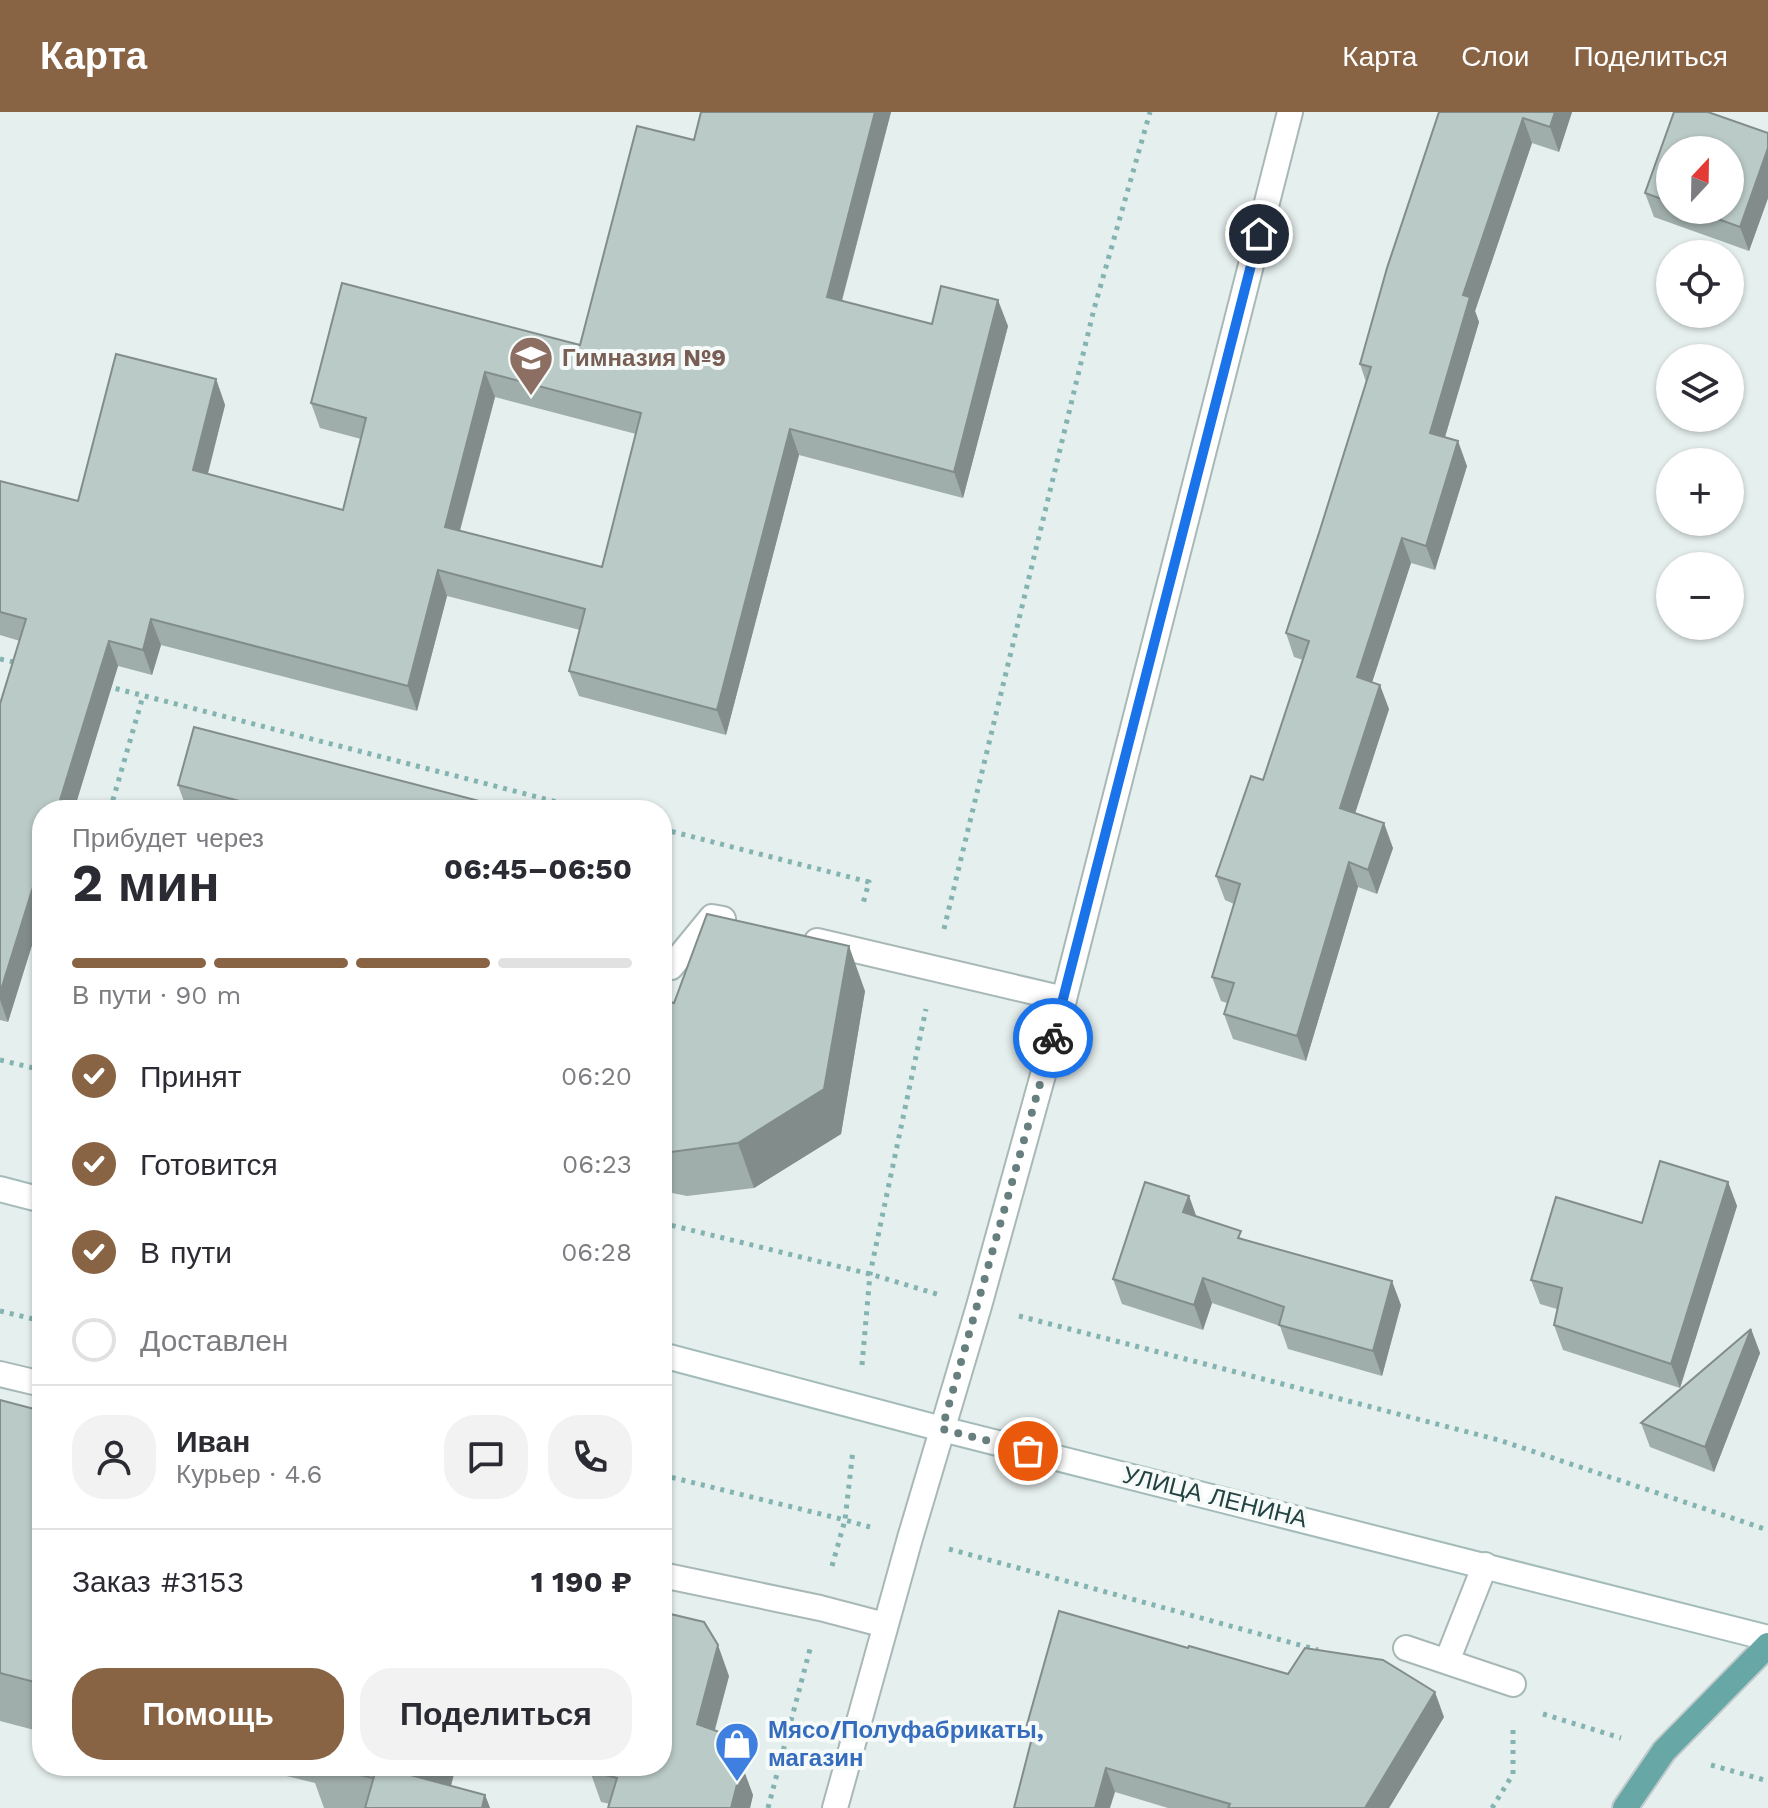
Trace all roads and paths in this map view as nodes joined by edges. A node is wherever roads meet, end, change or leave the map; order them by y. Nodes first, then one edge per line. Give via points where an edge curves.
1 (1150, 112) edge
2 (1290, 112) edge
3 (0, 659) edge
4 (29, 666) edge
5 (100, 685) edge
6 (143, 696) junction
7 (113, 800) edge
8 (549, 800) edge
9 (672, 832) edge
10 (743, 924) edge
11 (789, 934) edge
12 (851, 948) junction
13 (672, 966) edge
14 (935, 967) junction
15 (1064, 999) junction
16 (0, 1060) edge
17 (32, 1067) edge
18 (0, 1189) edge
19 (32, 1197) edge
20 (672, 1225) edge
21 (870, 1274) junction
22 (979, 1306) junction
23 (0, 1311) edge
24 (32, 1319) edge
25 (672, 1358) edge
26 (0, 1374) edge
27 (32, 1382) edge
28 (859, 1406) junction
29 (942, 1429) junction
30 (672, 1477) edge
31 (845, 1520) junction
32 (1768, 1530) edge
33 (910, 1538) junction
34 (1485, 1565) junction
35 (672, 1577) edge
36 (820, 1608) junction
37 (885, 1625) junction
38 (1768, 1638) edge
39 (1768, 1645) edge
40 (1406, 1648) dead end
41 (1332, 1655) edge
42 (1447, 1661) junction
43 (1513, 1684) dead end
44 (1529, 1709) dead end
45 (1513, 1718) dead end
46 (1664, 1751) junction
47 (1768, 1781) edge
48 (768, 1808) edge
49 (835, 1808) edge
50 (1492, 1808) edge
51 (1625, 1808) edge

1 - 14 path via 1094,309
2 - 15 street
3 - 4 path
5 - 6 path
6 - 7 path
6 - 8 path
9 - 12 path via 869,882
10 - 13 street via 712,917
11 - 12 street
12 - 14 street
14 - 15 street
14 - 21 path
15 - 22 street
16 - 17 path
18 - 19 street
20 - 21 path
21 - 22 path
21 - 28 path
22 - 29 street
22 - 32 path via 1499,1440
23 - 24 path
25 - 28 street, УЛИЦА ЛЕНИНА
26 - 27 street
28 - 29 street, УЛИЦА ЛЕНИНА
28 - 31 path
29 - 33 street
29 - 34 street, УЛИЦА ЛЕНИНА
30 - 31 path
31 - 33 path
31 - 36 path
33 - 37 street
33 - 41 path
34 - 38 street, УЛИЦА ЛЕНИНА
34 - 42 street
35 - 36 street
36 - 37 street
36 - 48 path
37 - 49 street
39 - 46 main road
40 - 42 street
42 - 43 street
44 - 46 path
45 - 50 path via 1513,1774
46 - 47 path
46 - 51 main road

